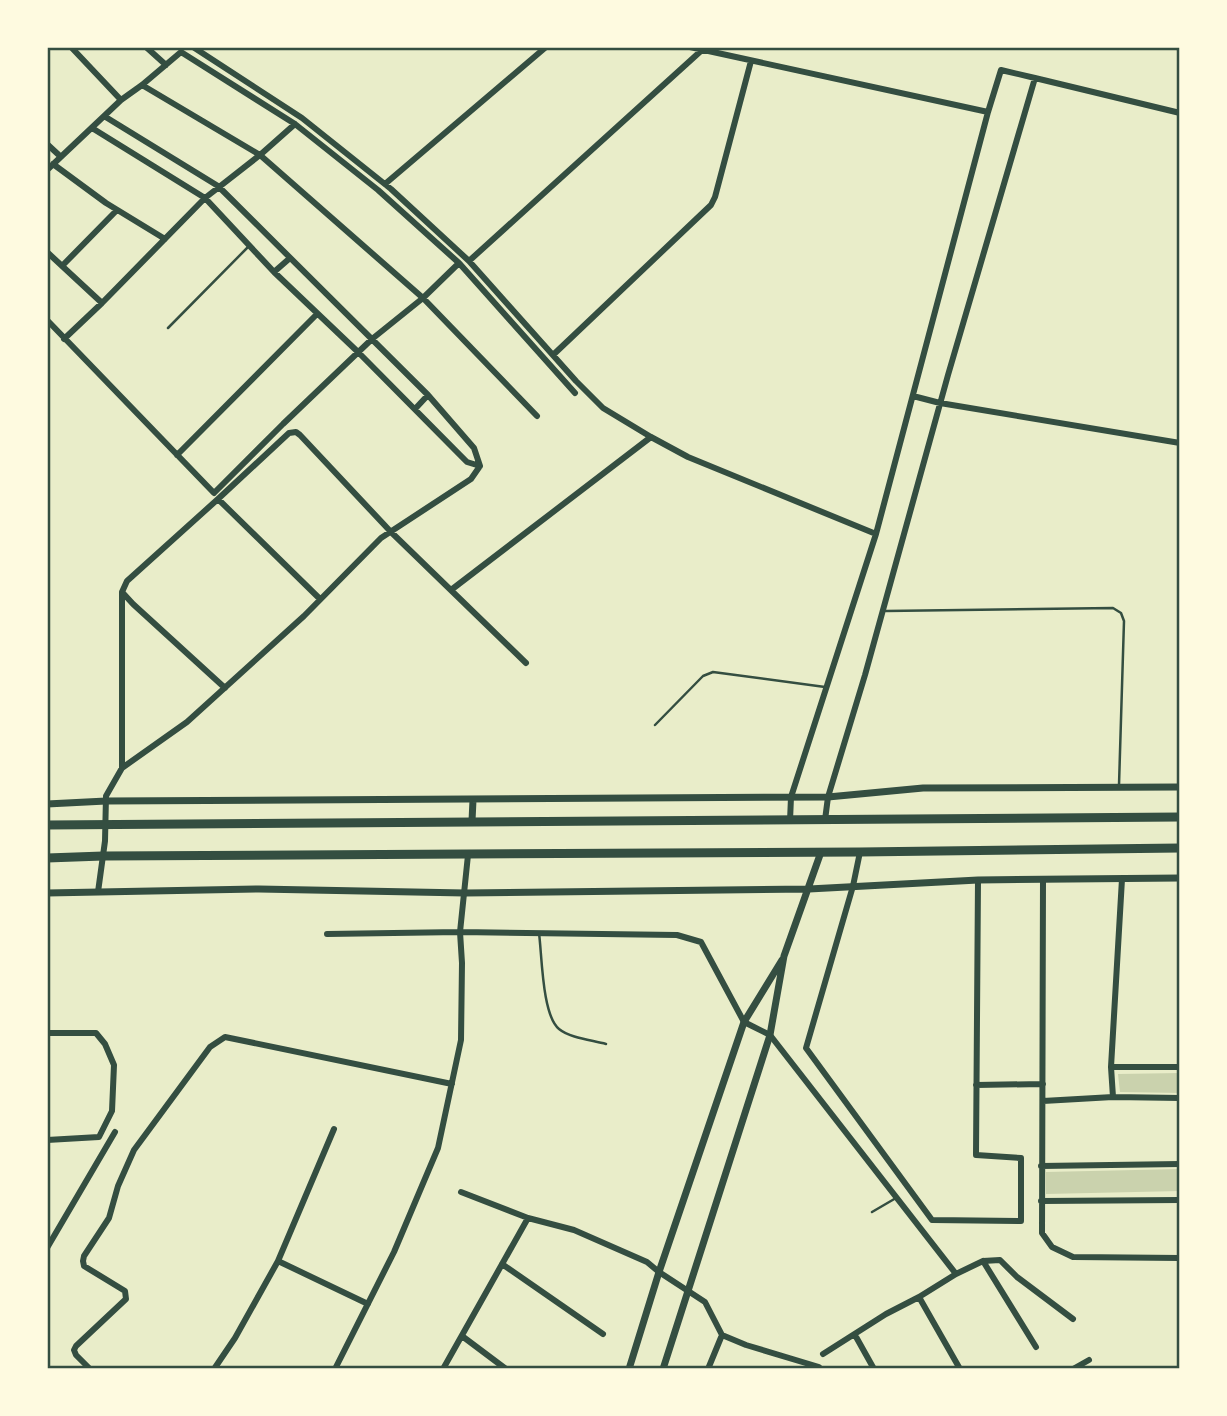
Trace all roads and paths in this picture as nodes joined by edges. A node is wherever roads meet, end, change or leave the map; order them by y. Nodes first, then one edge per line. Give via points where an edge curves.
1 (71, 47) edge
2 (146, 47) edge
3 (194, 47) edge
4 (545, 47) edge
5 (690, 47) edge
6 (702, 50) junction
7 (751, 61) junction
8 (166, 65) junction
9 (1035, 78) junction
10 (142, 85) junction
11 (121, 100) junction
12 (988, 112) junction
13 (1180, 113) edge
14 (104, 116) junction
15 (295, 124) junction
16 (92, 128) junction
17 (47, 144) edge
18 (260, 156) junction
19 (61, 157) junction
20 (54, 164) junction
21 (47, 170) edge
22 (385, 184) junction
23 (218, 186) junction
24 (205, 198) junction
25 (117, 210) junction
26 (165, 239) junction
27 (249, 246) junction
28 (47, 251) edge
29 (290, 258) junction
30 (469, 261) junction
31 (459, 263) junction
32 (62, 266) junction
33 (274, 272) junction
34 (423, 298) junction
35 (102, 303) junction
36 (317, 314) junction
37 (47, 320) edge
38 (168, 328) dead end
39 (64, 339) junction
40 (372, 339) junction
41 (358, 352) junction
42 (553, 355) junction
43 (575, 393) dead end
44 (428, 396) junction
45 (912, 396) junction
46 (940, 403) junction
47 (415, 409) junction
48 (537, 416) dead end
49 (651, 437) junction
50 (1180, 443) edge
51 (177, 455) junction
52 (480, 466) junction
53 (218, 499) junction
54 (391, 532) junction
55 (876, 534) junction
56 (451, 590) junction
57 (122, 592) junction
58 (320, 600) junction
59 (882, 611) junction
60 (526, 663) dead end
61 (826, 687) junction
62 (225, 688) junction
63 (655, 725) dead end
64 (122, 768) junction
65 (1119, 787) junction
66 (1180, 787) edge
67 (791, 797) junction
68 (828, 797) junction
69 (473, 800) junction
70 (106, 801) junction
71 (47, 804) edge
72 (1180, 817) edge
73 (825, 820) junction
74 (472, 821) junction
75 (790, 821) junction
76 (105, 824) junction
77 (47, 825) edge
78 (1180, 848) edge
79 (821, 852) junction
80 (860, 852) junction
81 (468, 855) junction
82 (103, 856) junction
83 (47, 858) edge
84 (1122, 878) junction
85 (1180, 878) edge
86 (1044, 879) junction
87 (978, 880) junction
88 (853, 886) junction
89 (808, 889) junction
90 (99, 892) junction
91 (47, 893) edge
92 (465, 893) junction
93 (460, 932) junction
94 (539, 933) junction
95 (327, 934) dead end
96 (784, 956) junction
97 (744, 1022) junction
98 (47, 1033) edge
99 (769, 1035) junction
100 (606, 1044) dead end
101 (1111, 1067) junction
102 (1180, 1067) edge
103 (452, 1084) junction
104 (1043, 1084) junction
105 (976, 1085) junction
106 (1113, 1097) junction
107 (1180, 1098) edge
108 (1043, 1101) junction
109 (334, 1129) dead end
110 (115, 1132) dead end
111 (47, 1140) edge
112 (1180, 1164) edge
113 (1041, 1166) junction
114 (461, 1192) dead end
115 (896, 1198) junction
116 (1180, 1200) edge
117 (1041, 1201) junction
118 (872, 1212) dead end
119 (527, 1217) junction
120 (47, 1248) edge
121 (1180, 1258) edge
122 (278, 1261) junction
123 (983, 1261) junction
124 (502, 1264) junction
125 (659, 1272) junction
126 (956, 1274) junction
127 (687, 1291) junction
128 (919, 1297) junction
129 (368, 1304) junction
130 (1073, 1320) dead end
131 (603, 1334) dead end
132 (722, 1335) junction
133 (855, 1335) junction
134 (462, 1336) junction
135 (1036, 1347) dead end
136 (824, 1354) dead end
137 (1088, 1360) dead end
138 (819, 1367) edge
139 (90, 1369) edge
140 (214, 1369) edge
141 (335, 1369) edge
142 (443, 1369) edge
143 (506, 1369) edge
144 (629, 1369) edge
145 (663, 1369) edge
146 (708, 1369) edge
147 (873, 1369) edge
148 (960, 1369) edge
149 (1073, 1369) edge

1 - 11 street
2 - 8 street
3 - 22 street via 302,118
4 - 22 street
5 - 6 street
6 - 7 street
6 - 30 street
7 - 12 street
7 - 42 street via 711,205
8 - 10 street
8 - 15 street via 181,52
9 - 12 street via 1001,70
9 - 13 street
9 - 46 street
10 - 11 street
10 - 18 street
11 - 14 street
12 - 45 street
14 - 16 street
14 - 23 street
15 - 18 street
15 - 31 street
16 - 19 street
16 - 24 street
17 - 19 street
18 - 23 street
18 - 34 street
19 - 20 street
20 - 21 street
20 - 25 street
22 - 30 street
23 - 24 street
23 - 29 street
24 - 26 street
24 - 27 street
25 - 26 street
25 - 32 street
26 - 35 street
27 - 33 street
27 - 38 lane
28 - 32 street
29 - 33 street
29 - 40 street
30 - 42 street
31 - 34 street
31 - 43 street
32 - 35 street
33 - 36 street
34 - 40 street
34 - 48 street
35 - 39 street
36 - 41 street
36 - 51 street
37 - 39 street
39 - 51 street
40 - 41 street
40 - 44 street
41 - 47 street
41 - 51 street via 214,493
42 - 49 street via 603,408
44 - 47 street
44 - 52 street via 474,448
45 - 46 street
45 - 55 street
46 - 50 street
46 - 59 street
47 - 52 street via 467,462
49 - 55 street via 688,457
49 - 56 street
52 - 54 street via 471,479
53 - 54 street via 289,433 296,432
53 - 57 street via 127,581
53 - 58 street
54 - 56 street
54 - 58 street
55 - 61 street
56 - 60 street
57 - 62 street
57 - 64 street
58 - 62 street
59 - 65 lane via 1117,610 1124,621
59 - 68 street
61 - 63 lane via 713,672 703,676
61 - 67 street
62 - 64 street via 187,722
64 - 70 street
65 - 66 street
65 - 68 street via 923,788
67 - 68 street
67 - 69 street
67 - 75 street
68 - 73 street
69 - 70 street
69 - 74 street
70 - 71 street
70 - 76 street
72 - 73 main road
73 - 75 main road
74 - 75 main road
74 - 76 main road
76 - 77 main road
76 - 82 street
78 - 80 main road
79 - 80 main road
79 - 81 main road
79 - 89 street
80 - 88 street
81 - 82 main road
81 - 92 street
82 - 83 main road
82 - 90 street
84 - 85 street
84 - 86 street
84 - 101 street
86 - 87 street
86 - 104 street
87 - 88 street
87 - 105 street
88 - 89 street
88 - 105 street via 806,1048 932,1220 1021,1221 1021,1158 976,1155
89 - 92 street
89 - 96 street
90 - 91 street
90 - 92 street
92 - 93 street
93 - 94 street
93 - 95 street
93 - 103 street via 461,1040
94 - 97 street via 677,935 701,942
94 - 100 lane via 546,1002 554,1024
96 - 97 street
96 - 99 street
97 - 99 street
97 - 125 street
98 - 111 street via 96,1033 114,1065 112,1111 99,1137
99 - 115 street
99 - 127 street
101 - 102 street
101 - 106 street
103 - 129 street via 438,1148
103 - 139 street via 225,1037 210,1047 134,1150 109,1218 83,1261 126,1295 74,1350
104 - 105 street
104 - 108 street
106 - 107 street
106 - 108 street
108 - 113 street
109 - 122 street
110 - 120 street
112 - 113 street
113 - 117 street
114 - 119 street
115 - 118 lane
115 - 126 street
116 - 117 street
117 - 121 street via 1042,1233 1052,1247 1073,1257
119 - 124 street
119 - 125 street via 574,1230 647,1262
122 - 129 street
122 - 140 street
123 - 126 street
123 - 130 street via 1000,1260
123 - 135 street
124 - 131 street
124 - 134 street
125 - 127 street
125 - 144 street
126 - 128 street
127 - 132 street via 705,1302
127 - 145 street
128 - 133 street
128 - 148 street
129 - 141 street
132 - 138 street
132 - 146 street
133 - 136 street
133 - 147 street
134 - 142 street
134 - 143 street
137 - 149 street

